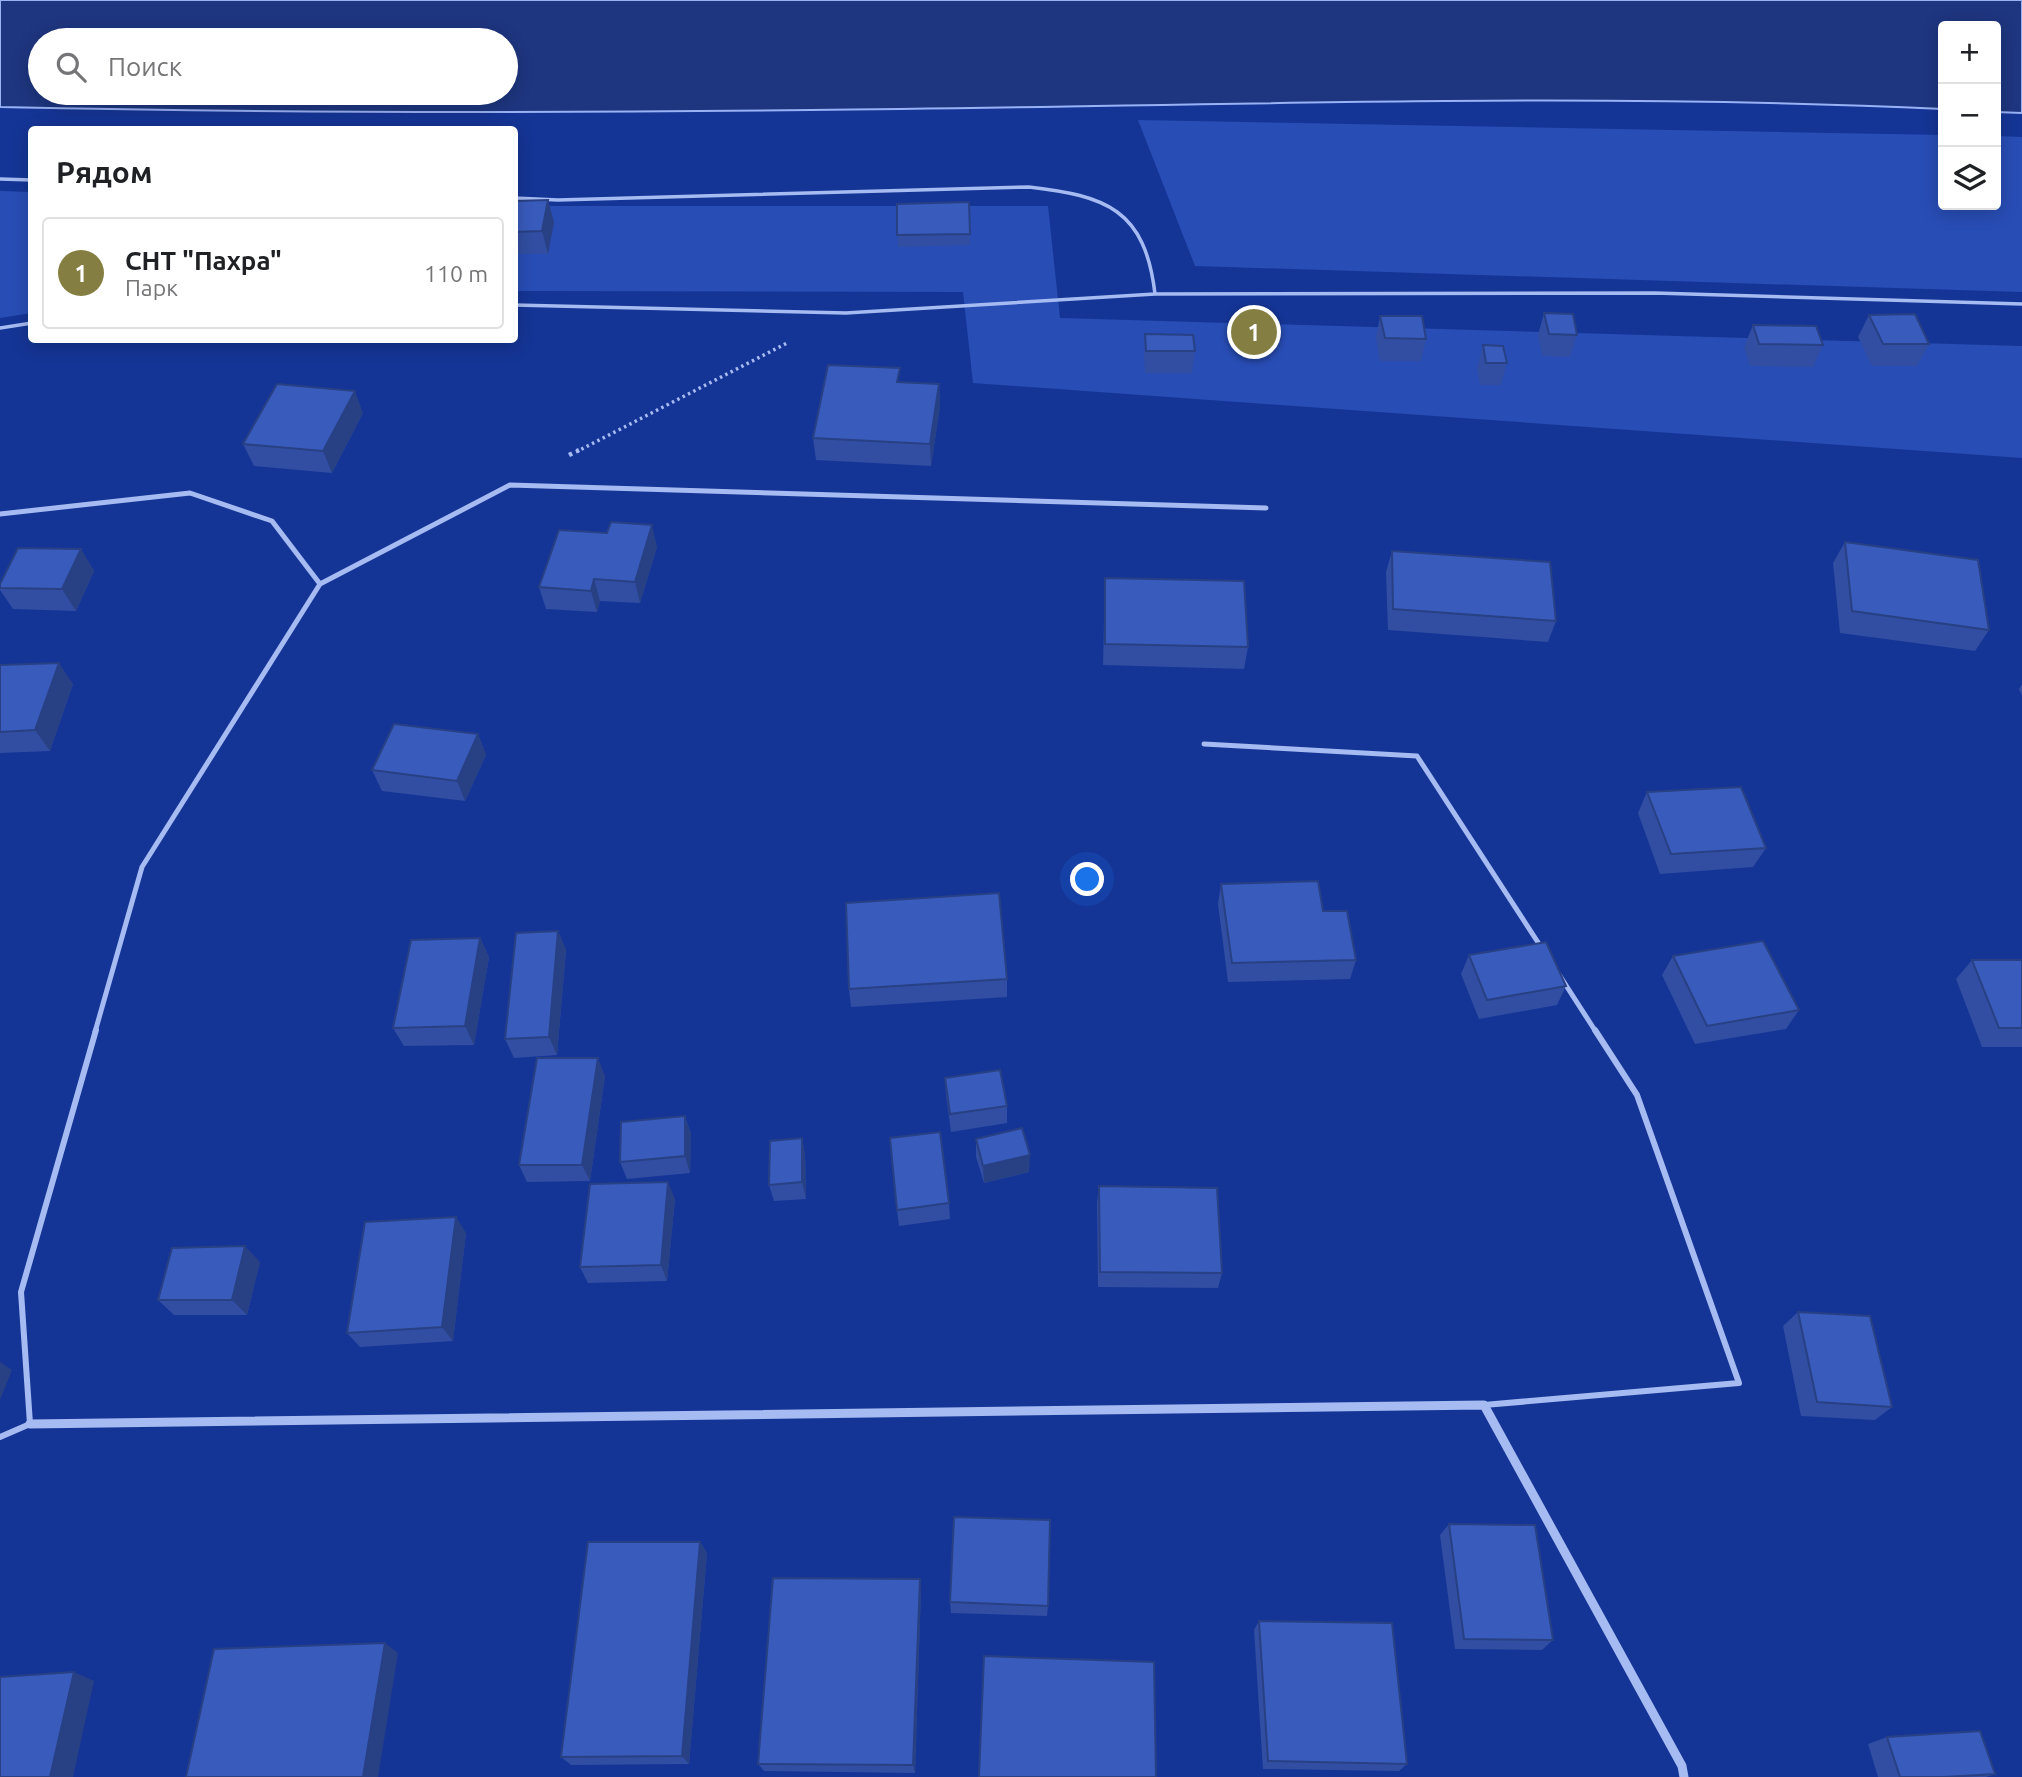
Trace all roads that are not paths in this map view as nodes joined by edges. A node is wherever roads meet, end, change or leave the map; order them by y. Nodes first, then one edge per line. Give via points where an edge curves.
1 (0, 179) edge
2 (28, 180) edge
3 (518, 198) edge
4 (1155, 294) junction
5 (2022, 304) edge
6 (518, 305) edge
7 (28, 324) edge
8 (0, 328) edge
9 (1266, 508) dead end
10 (0, 514) edge
11 (320, 584) junction
12 (1204, 744) dead end
13 (1546, 955) edge
14 (1554, 966) edge
15 (1484, 1405) junction
16 (30, 1424) junction
17 (0, 1437) edge
18 (1684, 1777) edge

1 - 2 lane
3 - 4 lane via 1029,187 1081,193 1122,212 1151,260
4 - 5 lane via 1656,293
4 - 6 lane via 846,313
7 - 8 lane
9 - 11 lane via 510,485
10 - 11 lane via 190,493 272,522
11 - 16 lane via 142,867 21,1292
12 - 13 lane via 1417,757
14 - 15 lane via 1637,1095 1739,1383
15 - 16 street
15 - 18 street
16 - 17 lane

